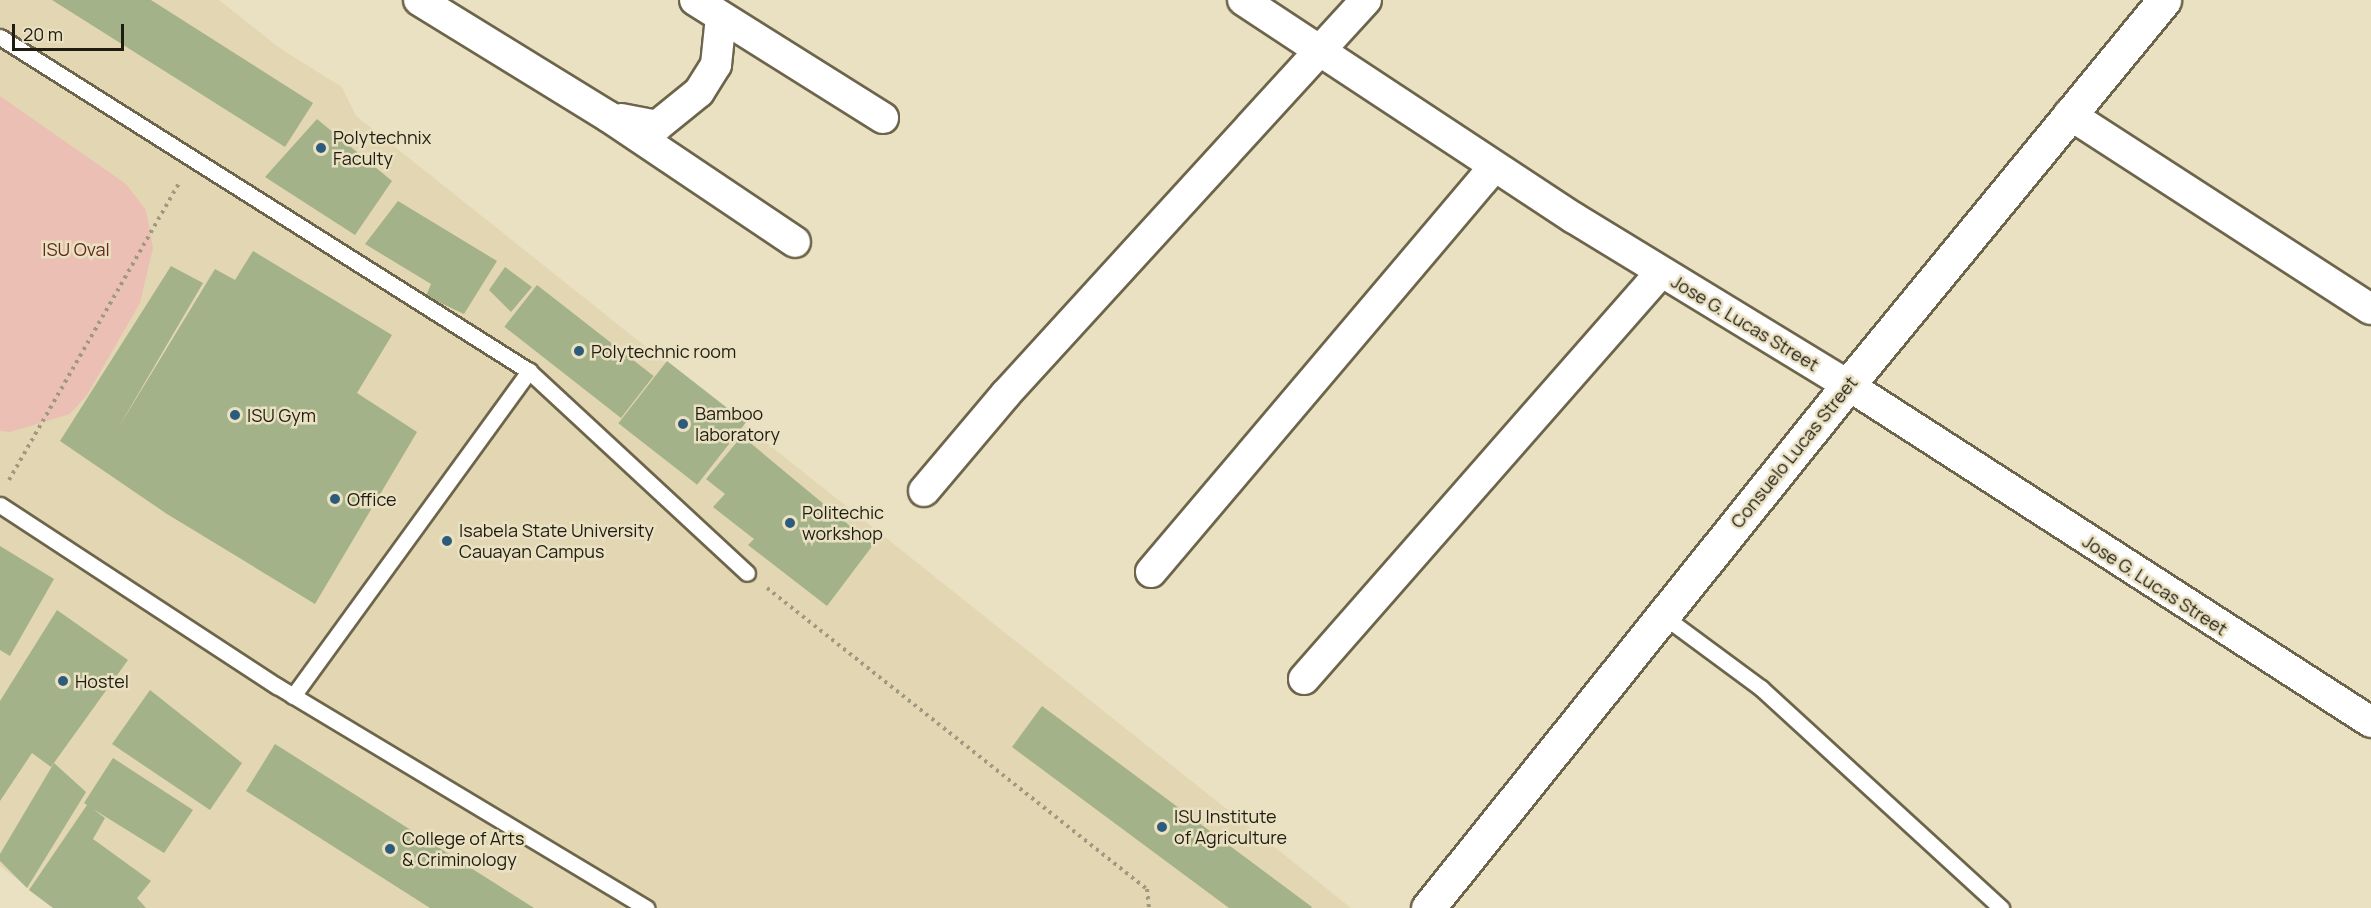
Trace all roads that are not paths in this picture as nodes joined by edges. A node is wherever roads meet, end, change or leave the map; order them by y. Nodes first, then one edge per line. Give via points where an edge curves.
1 (418, 0) edge
2 (695, 0) edge
3 (1243, 0) edge
4 (1366, 0) edge
5 (2164, 0) edge
6 (721, 17) junction
7 (0, 37) edge
8 (1321, 48) junction
9 (2069, 114) junction
10 (609, 117) junction
11 (883, 118) dead end
12 (1494, 167) junction
13 (795, 242) dead end
14 (1661, 272) junction
15 (2371, 309) edge
16 (529, 371) junction
17 (1848, 385) junction
18 (924, 491) dead end
19 (0, 505) edge
20 (1151, 572) dead end
21 (747, 573) road end
22 (1662, 615) junction
23 (1304, 679) dead end
24 (294, 696) junction
25 (2371, 722) edge
26 (646, 908) edge
27 (1428, 908) edge
28 (2001, 908) edge

1 - 10 street
2 - 6 street
3 - 8 street, Jose G. Lucas Street
4 - 8 street
5 - 9 street, Consuelo Lucas Street
6 - 10 street via 716,65 699,92 679,112 657,126
6 - 11 street
7 - 16 lane
8 - 12 street, Jose G. Lucas Street
8 - 18 street via 1005,395
9 - 15 street
9 - 17 street, Consuelo Lucas Street
10 - 13 street
12 - 14 street, Jose G. Lucas Street
12 - 20 street
14 - 17 street, Jose G. Lucas Street
14 - 23 street
16 - 21 lane
16 - 24 lane
17 - 22 street, Consuelo Lucas Street
17 - 25 street, Jose G. Lucas Street
19 - 24 lane
22 - 27 street, Consuelo Lucas Street
22 - 28 lane via 1761,688
24 - 26 lane

